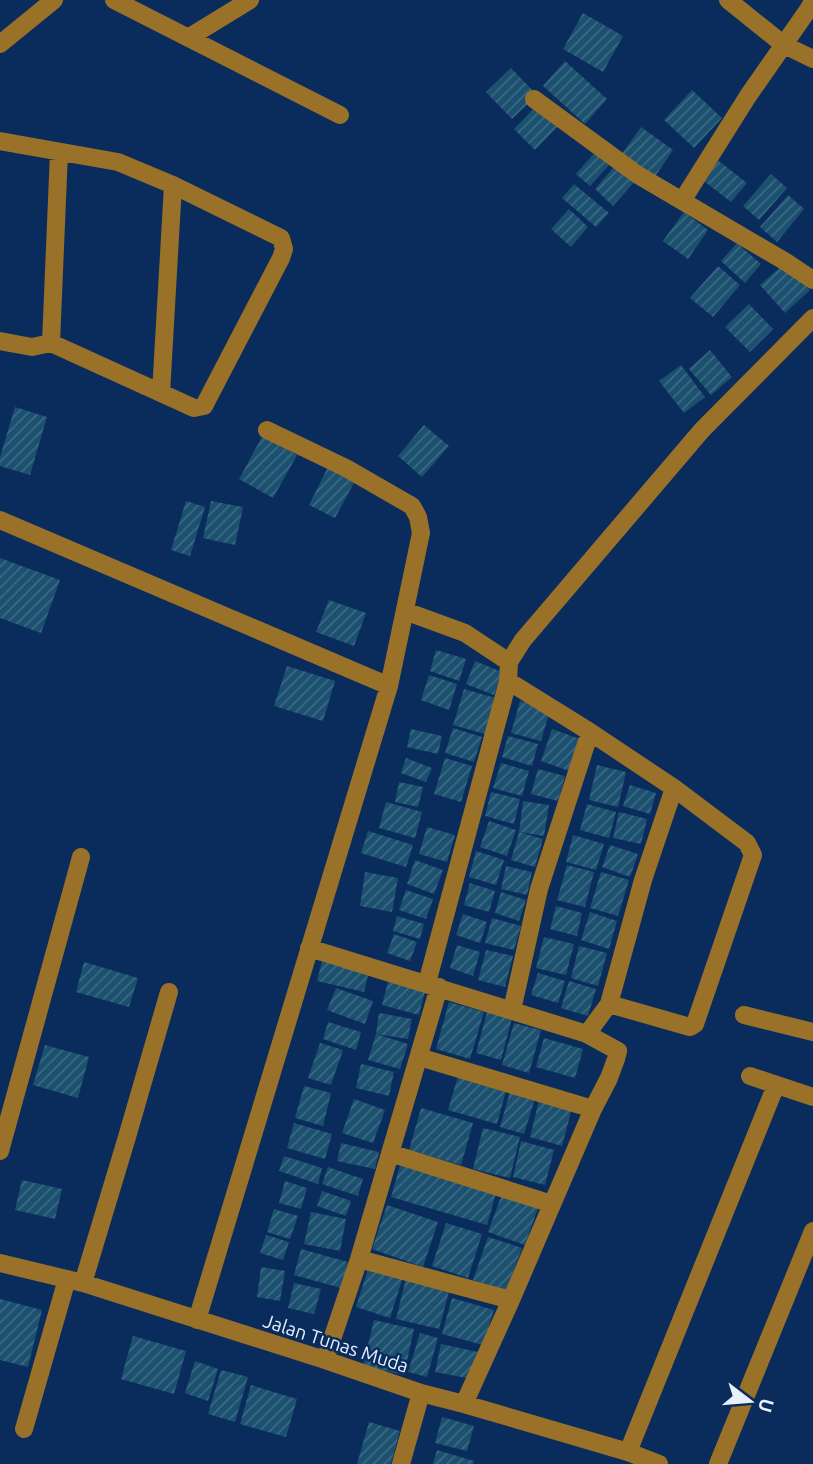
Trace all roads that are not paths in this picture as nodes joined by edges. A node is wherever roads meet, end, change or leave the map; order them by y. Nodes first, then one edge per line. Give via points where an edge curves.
1 (54, 0) edge
2 (114, 0) edge
3 (250, 0) edge
4 (728, 0) edge
5 (813, 1) edge
6 (188, 38) junction
7 (0, 44) edge
8 (784, 44) junction
9 (813, 59) edge
10 (534, 99) dead end
11 (340, 115) dead end
12 (0, 141) edge
13 (59, 152) junction
14 (173, 185) junction
15 (682, 201) junction
16 (813, 280) edge
17 (813, 318) edge
18 (0, 341) edge
19 (51, 343) junction
20 (161, 393) junction
21 (267, 430) dead end
22 (0, 520) edge
23 (405, 611) junction
24 (509, 662) junction
25 (508, 681) junction
26 (389, 686) junction
27 (590, 732) junction
28 (674, 788) junction
29 (81, 857) dead end
30 (309, 948) junction
31 (433, 985) junction
32 (169, 992) dead end
33 (609, 1004) junction
34 (512, 1010) junction
35 (744, 1015) dead end
36 (813, 1032) edge
37 (587, 1034) junction
38 (419, 1057) junction
39 (750, 1076) dead end
40 (776, 1085) junction
41 (813, 1097) edge
42 (593, 1109) junction
43 (0, 1151) edge
44 (390, 1153) junction
45 (552, 1204) junction
46 (813, 1231) edge
47 (359, 1259) junction
48 (0, 1263) edge
49 (75, 1281) junction
50 (511, 1300) junction
51 (197, 1320) junction
52 (325, 1360) junction
53 (421, 1393) junction
54 (464, 1404) junction
55 (24, 1429) dead end
56 (628, 1451) junction
57 (401, 1464) edge
58 (659, 1464) edge
59 (718, 1464) edge

1 - 7 street
2 - 6 street
3 - 6 street
4 - 8 street
5 - 8 street
6 - 11 street
8 - 9 street
8 - 15 street
10 - 15 street via 638,175
12 - 13 street
13 - 14 street via 118,162
13 - 19 street
14 - 20 street
14 - 20 street via 281,238 284,249 204,406 194,408
15 - 16 street
17 - 24 street via 702,430
18 - 19 street via 32,347
19 - 20 street
21 - 23 street via 412,506 421,533
22 - 26 street
23 - 24 street via 465,633
23 - 26 street
24 - 25 street
25 - 27 street
25 - 31 street
26 - 30 street
27 - 28 street
27 - 34 street via 539,889
28 - 33 street
28 - 33 street via 747,843 752,855 695,1024 690,1027
29 - 43 street
30 - 31 street
30 - 51 street
31 - 34 street
31 - 38 street
32 - 49 street via 127,1137
33 - 37 street
34 - 37 street
35 - 36 street
37 - 42 street via 618,1051
38 - 42 street
38 - 44 street
39 - 40 street
40 - 41 street
40 - 56 street
42 - 45 street
44 - 45 street
44 - 47 street
45 - 50 street
46 - 59 street
47 - 50 street
47 - 52 street
48 - 49 street, Jalan Tunas Muda
49 - 51 street, Jalan Tunas Muda
49 - 55 street
50 - 54 street
51 - 52 street, Jalan Tunas Muda
52 - 53 street, Jalan Tunas Muda
53 - 54 street, Jalan Tunas Muda
53 - 57 street
54 - 56 street, Jalan Tunas Muda
56 - 58 street, Jalan Tunas Muda

